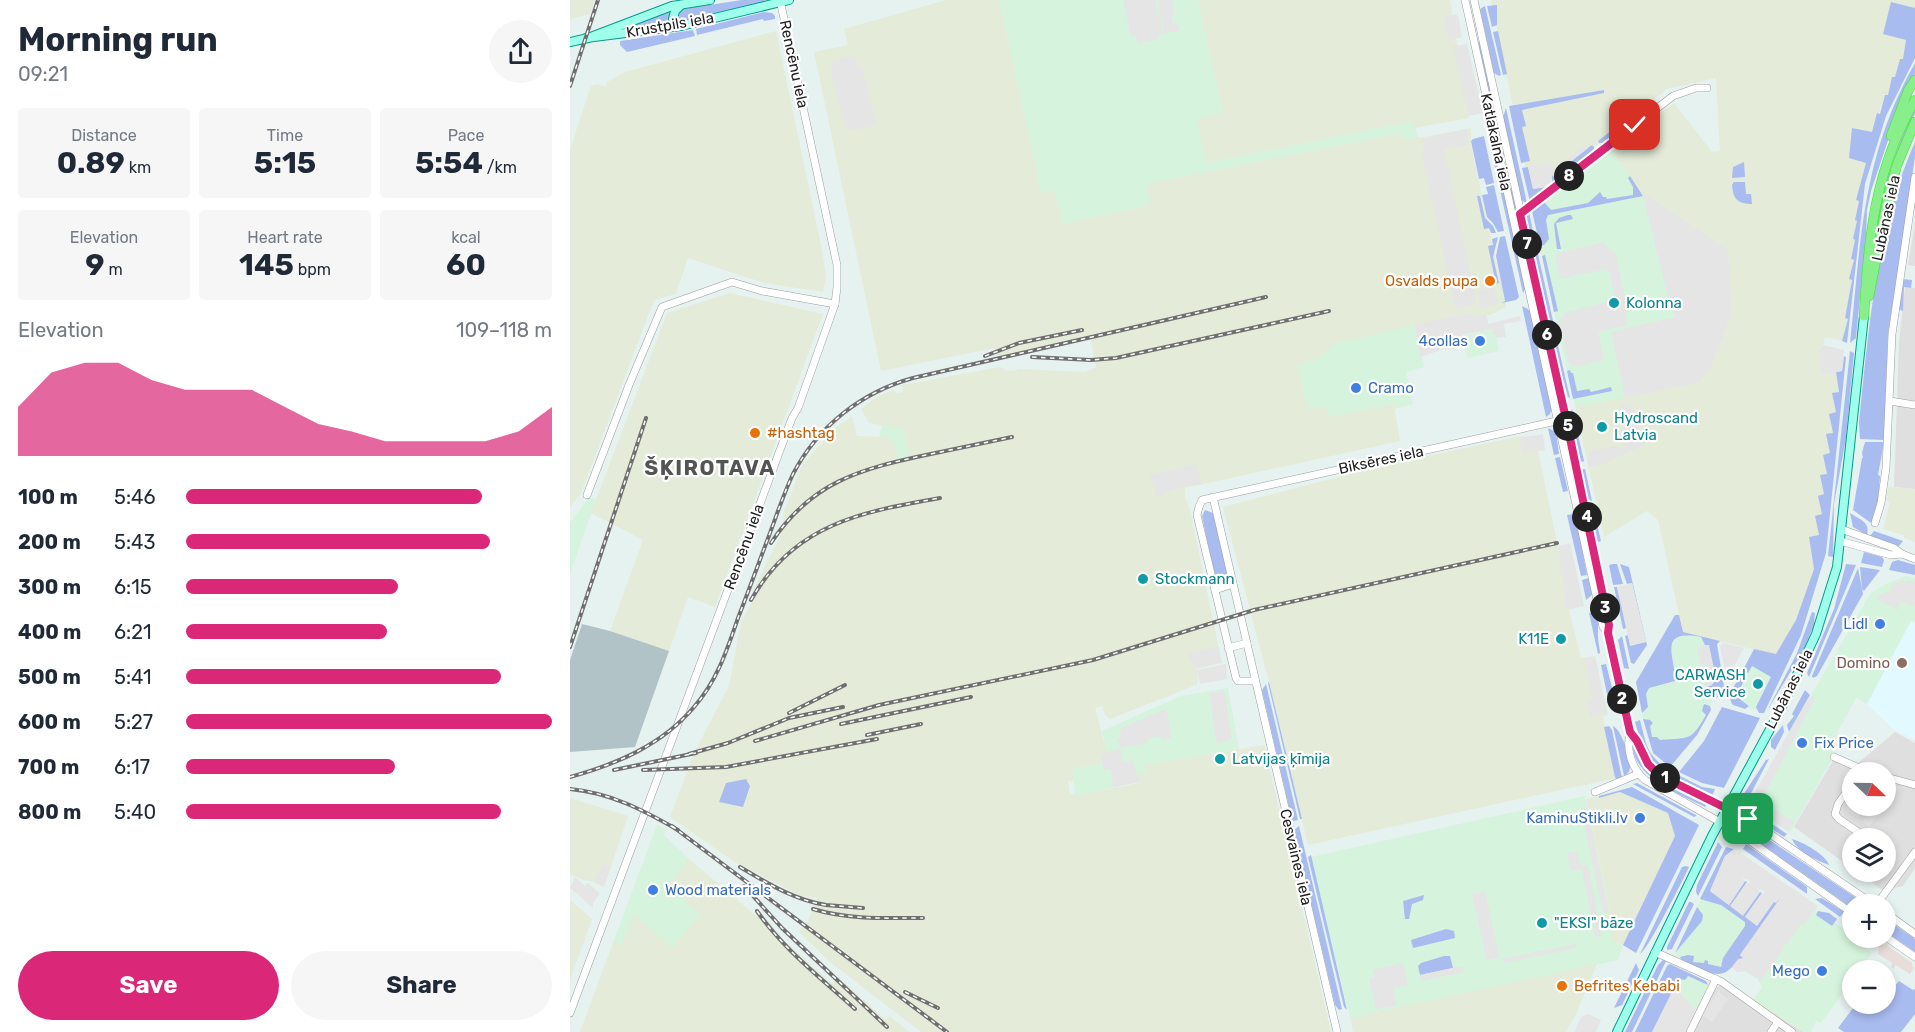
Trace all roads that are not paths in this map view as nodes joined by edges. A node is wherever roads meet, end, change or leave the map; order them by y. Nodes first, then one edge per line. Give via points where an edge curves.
1 (710, 0) edge
2 (1465, 0) edge
3 (1474, 0) edge
4 (783, 1) edge
5 (681, 4) junction
6 (681, 26) junction
7 (586, 38) junction
8 (570, 42) edge
9 (1915, 80) edge
10 (1707, 88) dead end
11 (1915, 100) edge
12 (1915, 122) edge
13 (1915, 137) edge
14 (1508, 161) junction
15 (1500, 163) junction
16 (1883, 173) junction
17 (1915, 177) edge
18 (1888, 197) junction
19 (1520, 214) junction
20 (834, 304) junction
21 (1864, 316) junction
22 (1890, 401) junction
23 (1915, 405) edge
24 (1566, 419) junction
25 (1557, 421) junction
26 (587, 495) dead end
27 (1214, 497) junction
28 (1875, 523) dead end
29 (1841, 530) junction
30 (1840, 541) junction
31 (1902, 554) junction
32 (1915, 559) edge
33 (1233, 584) junction
34 (1215, 590) junction
35 (1608, 633) junction
36 (1247, 643) junction
37 (1228, 648) junction
38 (1255, 681) junction
39 (1630, 732) junction
40 (1834, 757) dead end
41 (1844, 762) edge
42 (1638, 774) junction
43 (1896, 780) edge
44 (1915, 785) edge
45 (1595, 792) dead end
46 (1842, 798) edge
47 (1727, 808) junction
48 (1720, 822) junction
49 (1852, 828) edge
50 (1915, 852) edge
51 (1860, 894) edge
52 (1883, 894) edge
53 (1842, 906) edge
54 (1896, 920) edge
55 (1915, 934) edge
56 (1896, 944) edge
57 (1655, 952) junction
58 (1915, 957) edge
59 (1716, 979) junction
60 (570, 1013) edge
61 (1778, 1022) junction
62 (1337, 1032) edge
63 (1617, 1032) edge
64 (1690, 1032) edge
65 (1771, 1032) edge
66 (1792, 1032) edge

1 - 5 main road, Krustpils iela
2 - 15 street, Katlakalna iela
3 - 14 street, Katlakalna iela
4 - 6 main road, Krustpils iela
4 - 20 street, Rencēnu iela via 837,265
5 - 6 main road via 673,19
5 - 7 main road, Krustpils iela
6 - 7 main road, Krustpils iela
7 - 8 main road, Krustpils iela
9 - 16 highway via 1894,126
10 - 19 street via 1673,96
11 - 16 highway, Lubānas iela via 1899,129
12 - 18 highway, Lubānas iela
13 - 18 highway
14 - 15 street
14 - 19 street, Katlakalna iela
15 - 25 street, Katlakalna iela
16 - 21 highway, Lubānas iela via 1871,224
17 - 22 street, Lubānas iela via 1892,334
18 - 21 highway, Lubānas iela
19 - 24 street, Katlakalna iela
20 - 26 street via 732,282 662,307
20 - 60 street, Rencēnu iela
21 - 29 main road, Lubānas iela
22 - 23 street
22 - 28 street, Lubānas iela via 1884,484
24 - 25 street, Biksēres iela
24 - 35 street, Katlakalna iela
25 - 27 street, Biksēres iela
25 - 35 street, Katlakalna iela via 1603,627
27 - 33 street, Cesvaines iela
27 - 34 street, Biksēres iela via 1202,500 1197,515
29 - 30 main road, Lubānas iela
29 - 31 street
30 - 31 street via 1891,555
30 - 47 main road, Lubānas iela via 1832,585 1816,634
31 - 32 street
33 - 34 street
33 - 36 street, Cesvaines iela
34 - 37 street
35 - 39 street, Katlakalna iela
36 - 37 street
36 - 38 street, Cesvaines iela
37 - 38 street via 1238,681
38 - 62 street, Cesvaines iela
39 - 42 street, Katlakalna iela via 1628,743
39 - 47 street, Katlakalna iela via 1653,771
40 - 41 street
42 - 45 street
42 - 48 street
43 - 44 street
46 - 49 street via 1835,814
47 - 48 main road, Lubānas iela
47 - 51 street, Katlakalna iela
48 - 53 street
48 - 57 main road, Lubānas iela
50 - 52 street
54 - 55 street
56 - 58 street
57 - 59 street
57 - 63 main road, Lubānas iela
59 - 61 street
59 - 64 street
61 - 65 street
61 - 66 street

